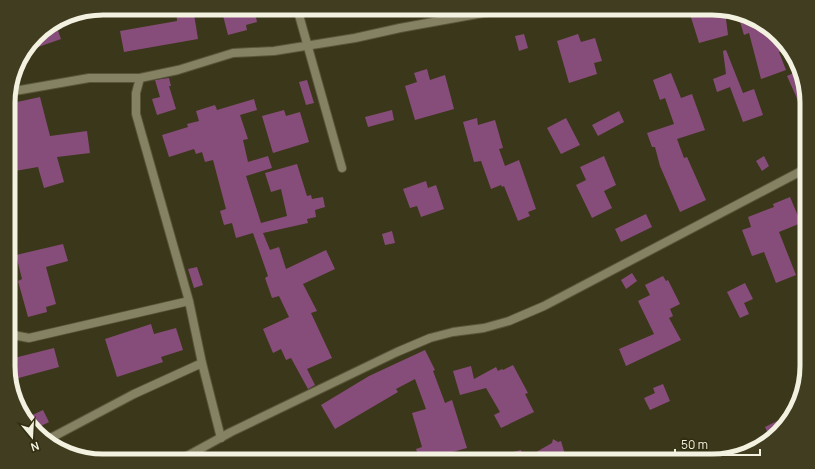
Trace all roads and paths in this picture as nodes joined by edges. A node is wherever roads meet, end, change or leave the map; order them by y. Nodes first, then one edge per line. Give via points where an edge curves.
1 (299, 15) edge
2 (472, 15) edge
3 (308, 45) junction
4 (140, 78) junction
5 (16, 91) edge
6 (342, 168) dead end
7 (800, 172) edge
8 (189, 301) junction
9 (15, 335) edge
10 (202, 363) junction
11 (52, 437) edge
12 (221, 438) junction
13 (191, 454) edge

1 - 3 street
2 - 3 street
3 - 4 street via 274,51 233,53 178,70
3 - 6 street
4 - 5 street via 89,78
4 - 8 street via 136,93 136,114
7 - 12 street via 544,306 509,321 430,338 383,358
8 - 9 street via 29,338
8 - 10 street
10 - 11 street via 134,394
10 - 12 street
12 - 13 street

